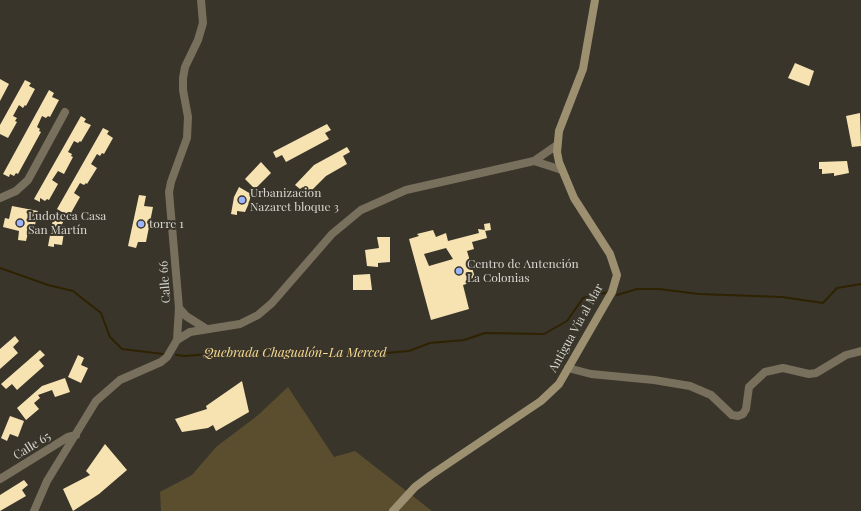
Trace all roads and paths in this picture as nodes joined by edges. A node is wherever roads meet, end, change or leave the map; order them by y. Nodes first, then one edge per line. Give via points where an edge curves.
1 (201, 0) edge
2 (595, 0) edge
3 (65, 112) dead end
4 (557, 145) junction
5 (534, 161) junction
6 (562, 170) junction
7 (0, 198) edge
8 (179, 308) junction
9 (205, 328) junction
10 (177, 340) junction
11 (861, 351) edge
12 (568, 368) junction
13 (76, 434) junction
14 (0, 479) edge
15 (34, 511) edge
16 (393, 511) edge

1 - 8 street, Calle 66 via 203,23 183,78 188,117 187,138 169,192
2 - 4 main road, Antigua Vía al Mar via 583,70 564,116
3 - 7 street via 28,180 16,191
4 - 5 street
4 - 6 main road, Antigua Vía al Mar
5 - 6 street
5 - 9 street via 406,190 361,210 332,234 272,303 258,315 240,324
6 - 12 main road, Antigua Vía al Mar via 577,203 610,254 617,275 612,292
8 - 9 street via 186,316
8 - 10 street, Calle 66
9 - 10 street via 190,332
10 - 13 street, Calle 66 via 168,357 161,362 113,385 96,401
11 - 12 street via 846,355 816,373 808,374 783,368 765,372 749,387 746,409 738,416 710,395 690,386 591,374
12 - 16 main road, Antigua Vía al Mar via 559,384 541,401 415,487
13 - 14 street, Calle 65
13 - 15 street, Calle 66 via 47,481

